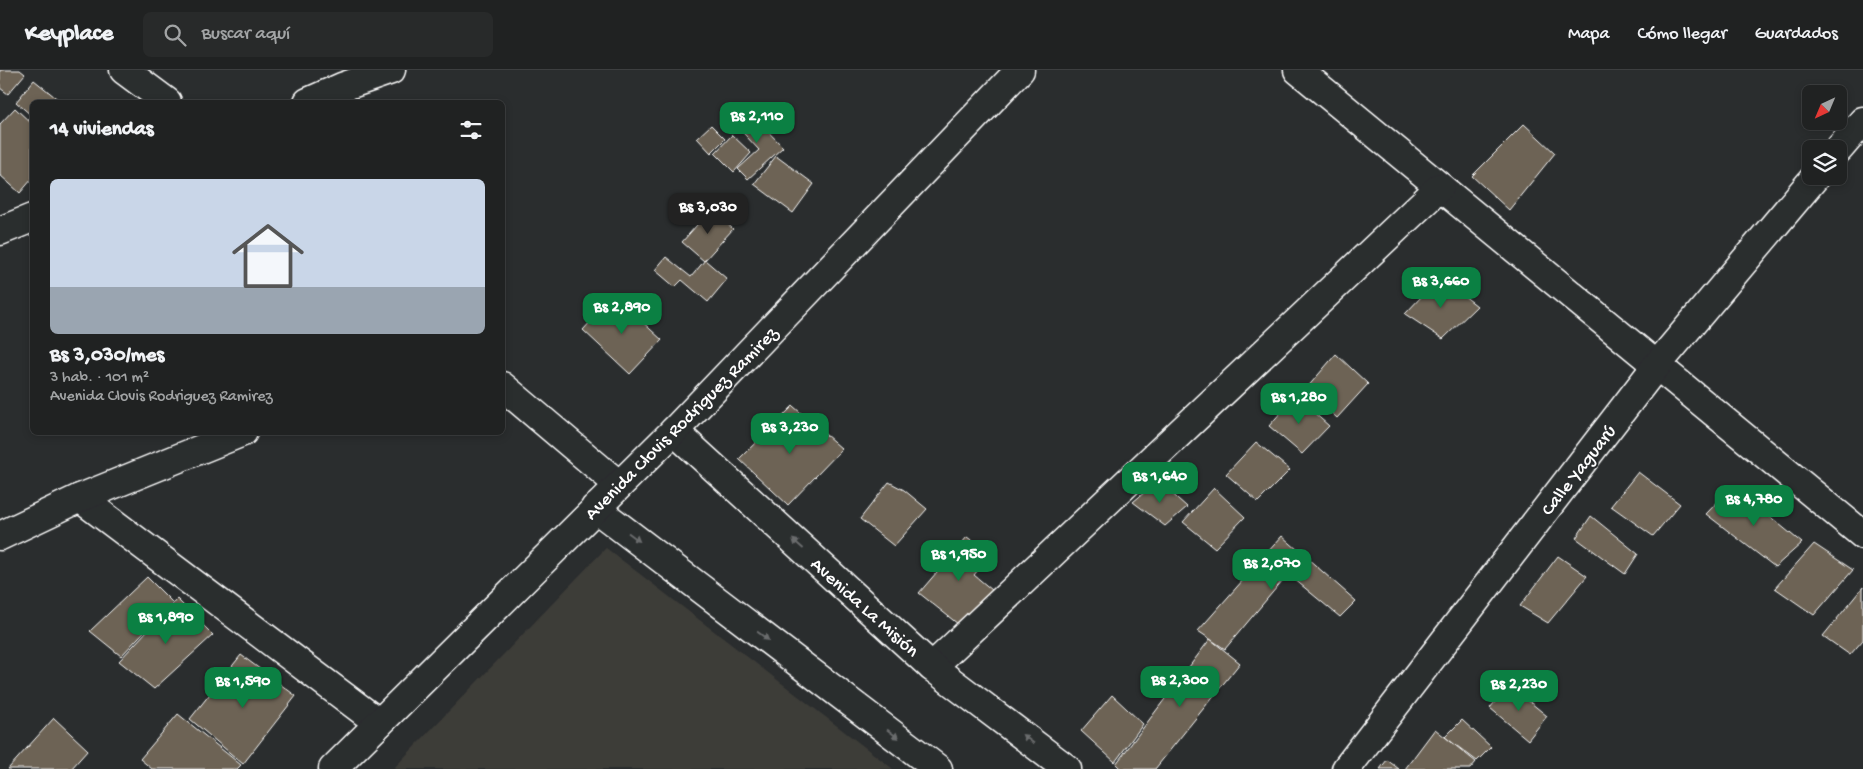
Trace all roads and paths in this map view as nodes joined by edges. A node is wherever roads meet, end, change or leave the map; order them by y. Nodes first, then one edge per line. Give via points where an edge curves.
1 (124, 70) edge
2 (391, 70) edge
3 (1020, 70) edge
4 (1298, 70) edge
5 (338, 95) edge
6 (164, 100) edge
7 (317, 100) edge
8 (1863, 120) edge
9 (1846, 140) edge
10 (1808, 185) edge
11 (1440, 187) junction
12 (30, 219) edge
13 (0, 232) edge
14 (1657, 365) junction
15 (505, 389) edge
16 (674, 431) junction
17 (236, 435) edge
18 (619, 485) junction
19 (80, 498) junction
20 (595, 508) junction
21 (1863, 535) edge
22 (0, 536) edge
23 (932, 666) junction
24 (379, 723) junction
25 (333, 769) edge
26 (938, 769) edge
27 (1067, 769) edge
28 (1346, 769) edge

1 - 6 street
2 - 5 street
3 - 16 street, Avenida Clovis Rodriguez Ramirez
4 - 11 street
5 - 7 street
8 - 9 street
10 - 14 street, Calle Yaguarú
11 - 14 street
11 - 23 street
12 - 13 street
14 - 21 street
14 - 28 street, Calle Yaguarú
15 - 18 street
16 - 18 street, Avenida Clovis Rodriguez Ramirez
23 -> 16 street, Avenida La Misión
17 - 19 street
18 - 20 street, Avenida Clovis Rodriguez Ramirez
19 - 22 street
19 - 24 street
20 - 24 street, Avenida Clovis Rodriguez Ramirez
20 -> 26 street
27 -> 23 street, Avenida La Misión
24 - 25 street, Avenida Clovis Rodriguez Ramirez

